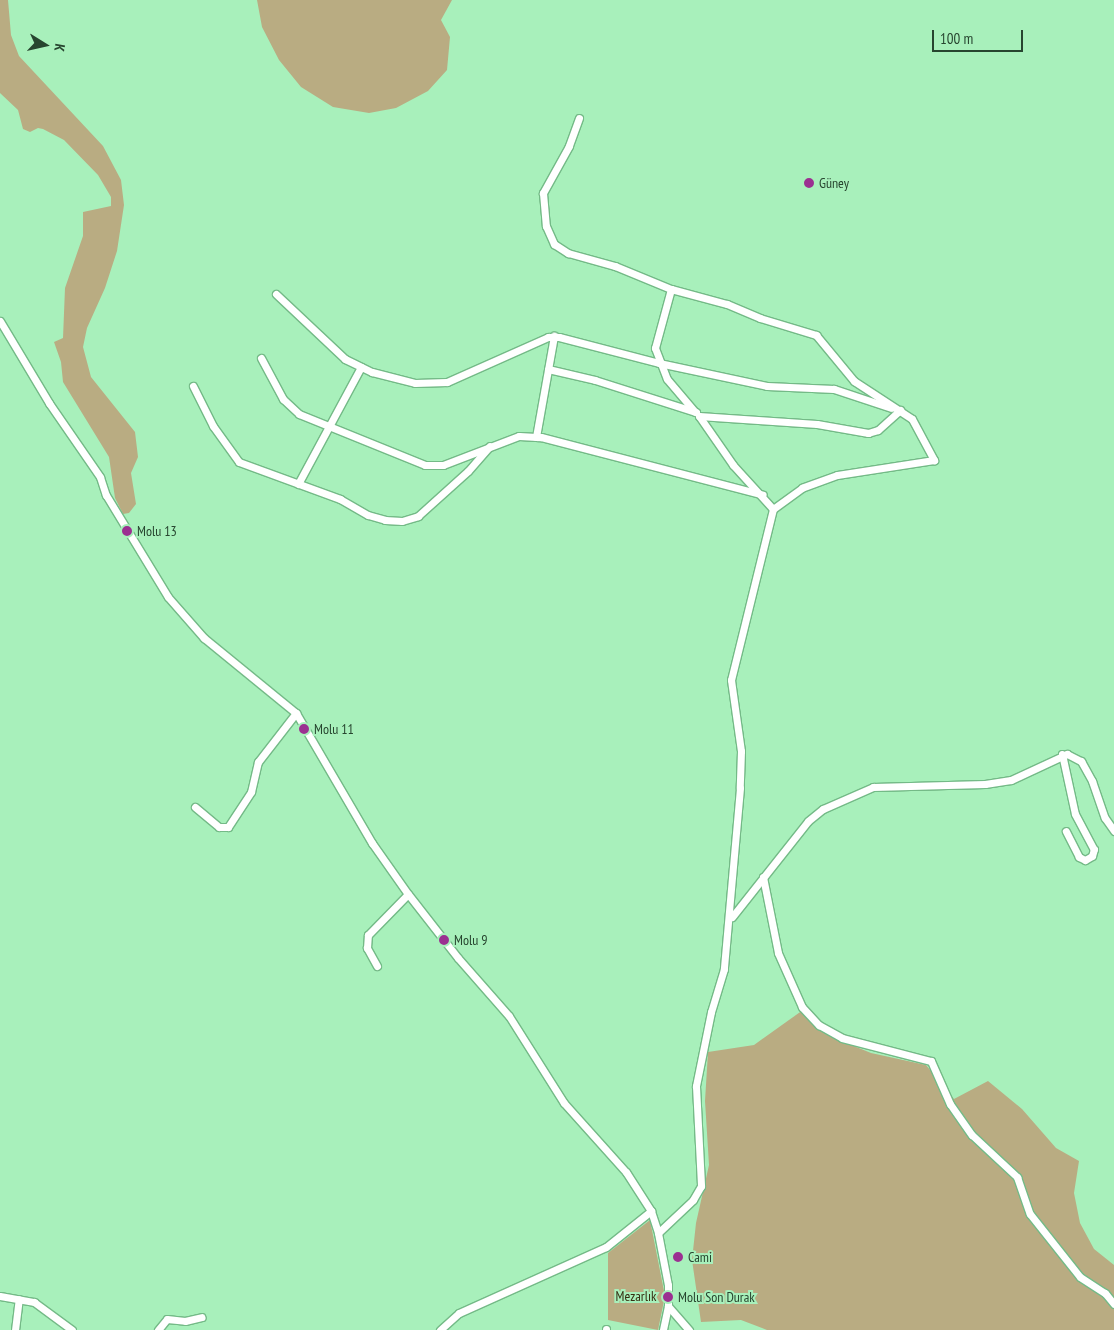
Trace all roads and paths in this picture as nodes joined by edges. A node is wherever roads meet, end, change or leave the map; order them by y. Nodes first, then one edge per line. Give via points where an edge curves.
1 (579, 118) dead end
2 (671, 290) junction
3 (276, 294) dead end
4 (0, 321) edge
5 (554, 336) junction
6 (261, 358) dead end
7 (659, 363) junction
8 (361, 367) junction
9 (548, 369) junction
10 (193, 386) dead end
11 (900, 410) junction
12 (330, 427) junction
13 (536, 437) junction
14 (491, 444) junction
15 (298, 484) junction
16 (763, 494) junction
17 (773, 508) junction
18 (296, 713) junction
19 (1062, 754) junction
20 (195, 807) dead end
21 (1066, 831) dead end
22 (1114, 831) edge
23 (763, 877) junction
24 (408, 894) junction
25 (731, 917) junction
26 (377, 966) dead end
27 (651, 1211) junction
28 (658, 1233) junction
29 (0, 1296) edge
30 (18, 1299) junction
31 (1114, 1304) edge
32 (668, 1306) junction
33 (202, 1318) dead end
34 (14, 1330) edge
35 (72, 1330) edge
36 (158, 1330) edge
37 (440, 1330) edge
38 (663, 1330) edge
39 (689, 1330) edge

1 - 2 street via 569,146 544,187 542,204 549,237 563,251 621,268
2 - 7 street via 655,348
2 - 11 street via 727,304 816,335 854,380
3 - 8 street via 338,353
4 - 18 street via 39,389 100,477 106,495 168,597 204,638
5 - 7 street
5 - 8 street via 440,384 415,383
5 - 9 street
6 - 12 street via 290,407 309,420
7 - 9 street via 671,385 696,412 595,380
7 - 11 street via 767,386 834,389
8 - 12 street
9 - 13 street
10 - 15 street via 207,417 234,458
11 - 16 street via 878,430 868,433 817,424 699,416 733,465
11 - 17 street via 919,427 934,460 838,476 802,488
12 - 14 street via 430,466 448,464
12 - 15 street
13 - 14 street via 519,436
13 - 16 street
14 - 15 street via 458,480 418,516 407,520 376,518 340,499
16 - 17 street
17 - 25 street via 731,680 741,751
18 - 20 street via 258,762 252,792 228,827 219,827
18 - 24 street via 372,843
19 - 21 street via 1075,814 1094,849 1092,856 1085,860 1078,857
19 - 22 street via 1072,755 1081,761 1092,780 1105,818
19 - 23 street via 1011,780 986,784 873,787 856,793 808,821
23 - 25 street
23 - 31 street via 778,953 802,1007 819,1025 842,1038 931,1061 950,1104 972,1135 1017,1177 1030,1214 1080,1277 1105,1293
24 - 26 street via 368,935 367,948
24 - 27 street via 509,1016 564,1103 626,1172
25 - 28 street via 724,969 711,1012 696,1086 701,1186 693,1200
27 - 28 street
27 - 37 street via 606,1247 459,1313
28 - 32 street
29 - 30 street
30 - 34 street
30 - 35 street via 38,1304
32 - 38 street
32 - 39 street
33 - 36 street via 185,1321 167,1319

